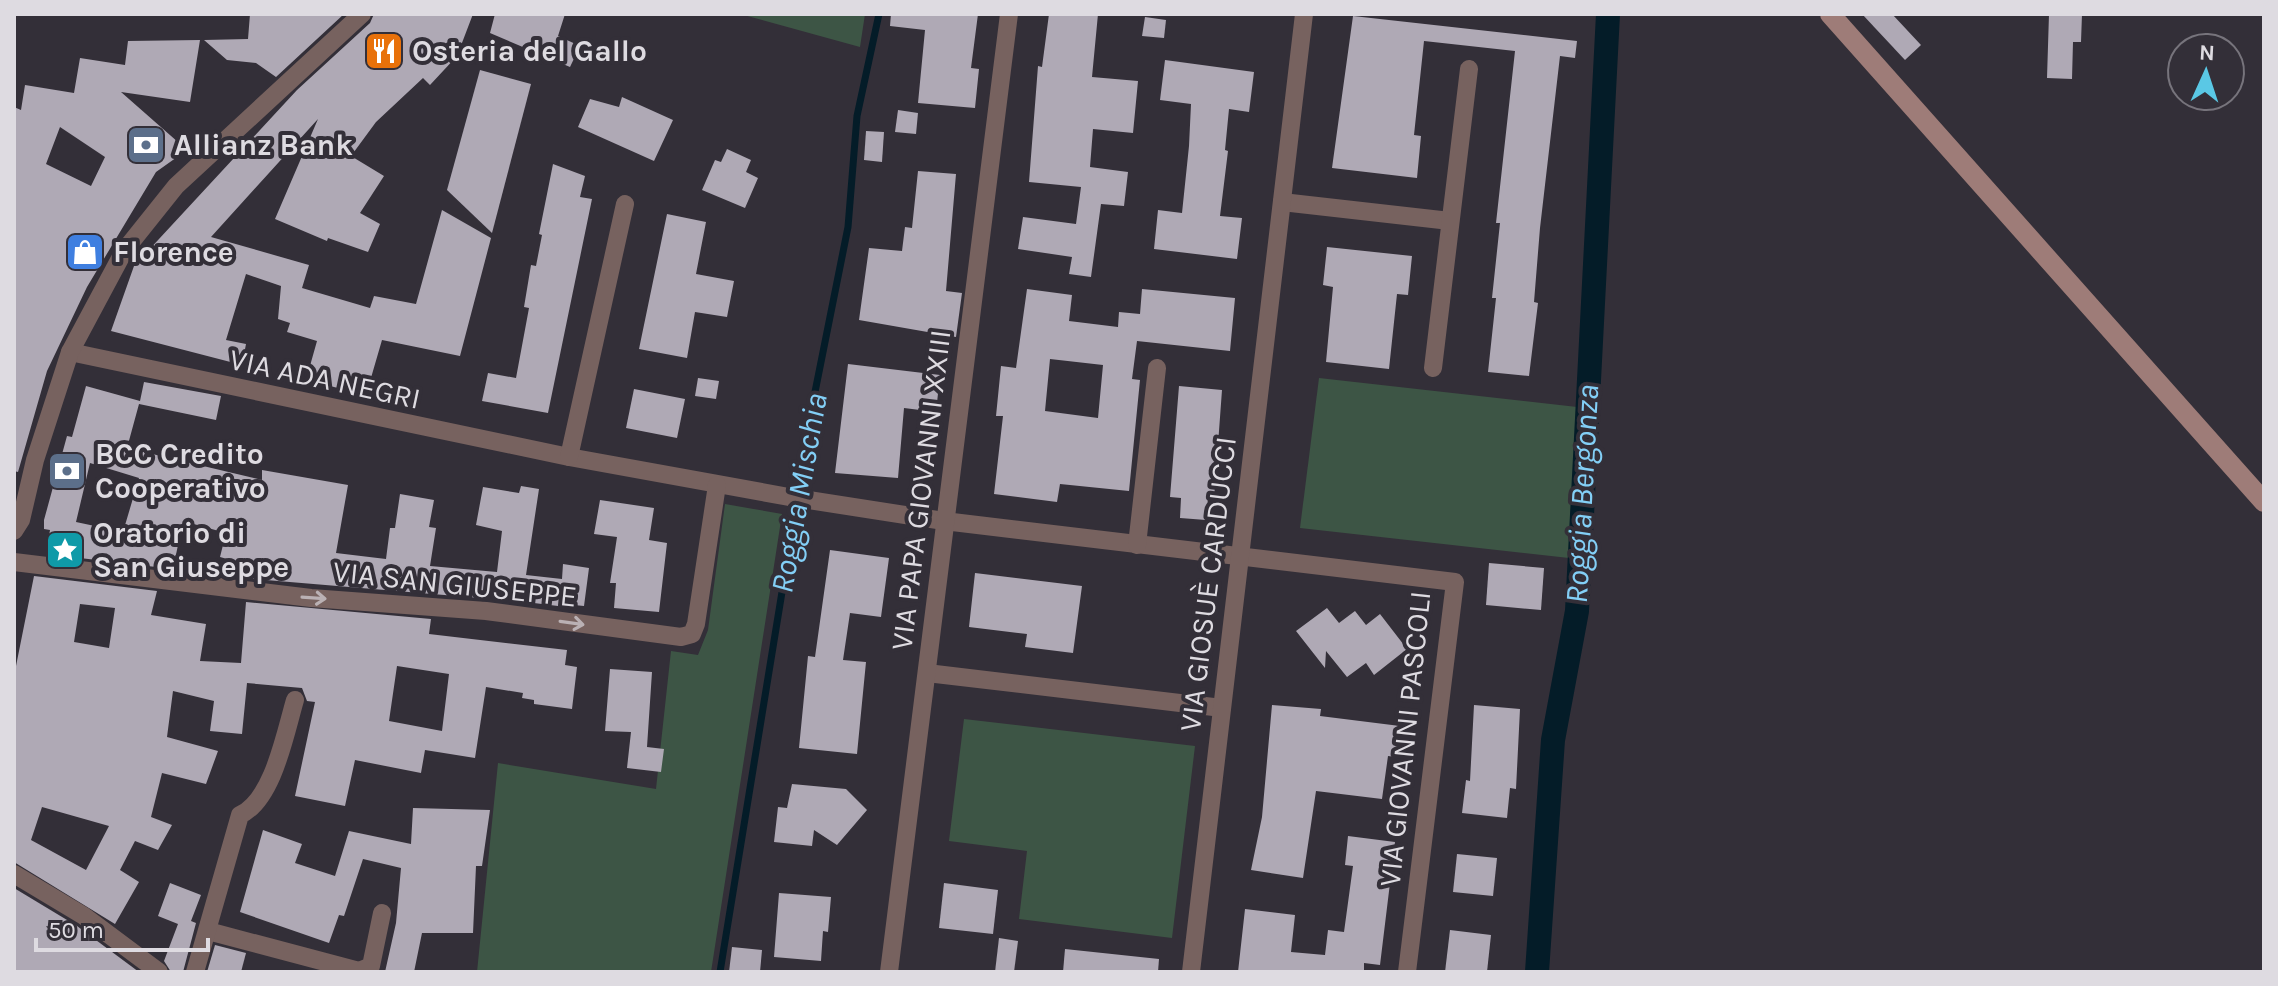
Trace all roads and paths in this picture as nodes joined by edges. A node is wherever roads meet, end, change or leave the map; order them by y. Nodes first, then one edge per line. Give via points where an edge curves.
1 (362, 14) edge
2 (1009, 14) edge
3 (1304, 14) edge
4 (1830, 14) edge
5 (1469, 69) dead end
6 (1282, 202) junction
7 (625, 204) dead end
8 (1450, 221) junction
9 (70, 352) junction
10 (1157, 368) dead end
11 (1433, 368) dead end
12 (569, 457) junction
13 (23, 472) edge
14 (717, 485) junction
15 (2264, 502) edge
16 (944, 521) junction
17 (14, 531) edge
18 (1137, 545) junction
19 (1239, 557) junction
20 (14, 562) edge
21 (927, 673) junction
22 (295, 700) dead end
23 (1222, 708) junction
24 (14, 874) edge
25 (382, 913) dead end
26 (208, 931) junction
27 (159, 972) edge
28 (195, 972) edge
29 (889, 972) edge
30 (1191, 972) edge
31 (1407, 972) edge

1 - 9 street via 150,214 109,275
2 - 16 street, VIA PAPA GIOVANNI XXIII
3 - 6 street, VIA GIOSUÈ CARDUCCI
4 - 15 street
5 - 8 street
6 - 8 street
6 - 19 street, VIA GIOSUÈ CARDUCCI
7 - 12 street
8 - 11 street
9 - 12 street, VIA ADA NEGRI
9 - 13 street
10 - 18 street
12 - 14 street, VIA ADA NEGRI
13 - 17 street via 21,520
14 - 16 street, VIA ADA NEGRI
20 -> 14 street, VIA SAN GIUSEPPE via 311,598 486,611 681,637 692,634 696,624
16 - 18 street, VIA ADA NEGRI
16 - 21 street, VIA PAPA GIOVANNI XXIII
18 - 19 street, VIA ADA NEGRI
19 - 23 street, VIA GIOSUÈ CARDUCCI
19 - 31 street, VIA GIOVANNI PASCOLI via 1455,582
21 - 23 street
21 - 29 street, VIA PAPA GIOVANNI XXIII
22 - 26 street via 276,765 254,809 240,815
23 - 30 street, VIA GIOSUÈ CARDUCCI
24 - 27 street via 84,916
25 - 26 street via 371,966 359,971
26 - 28 street

